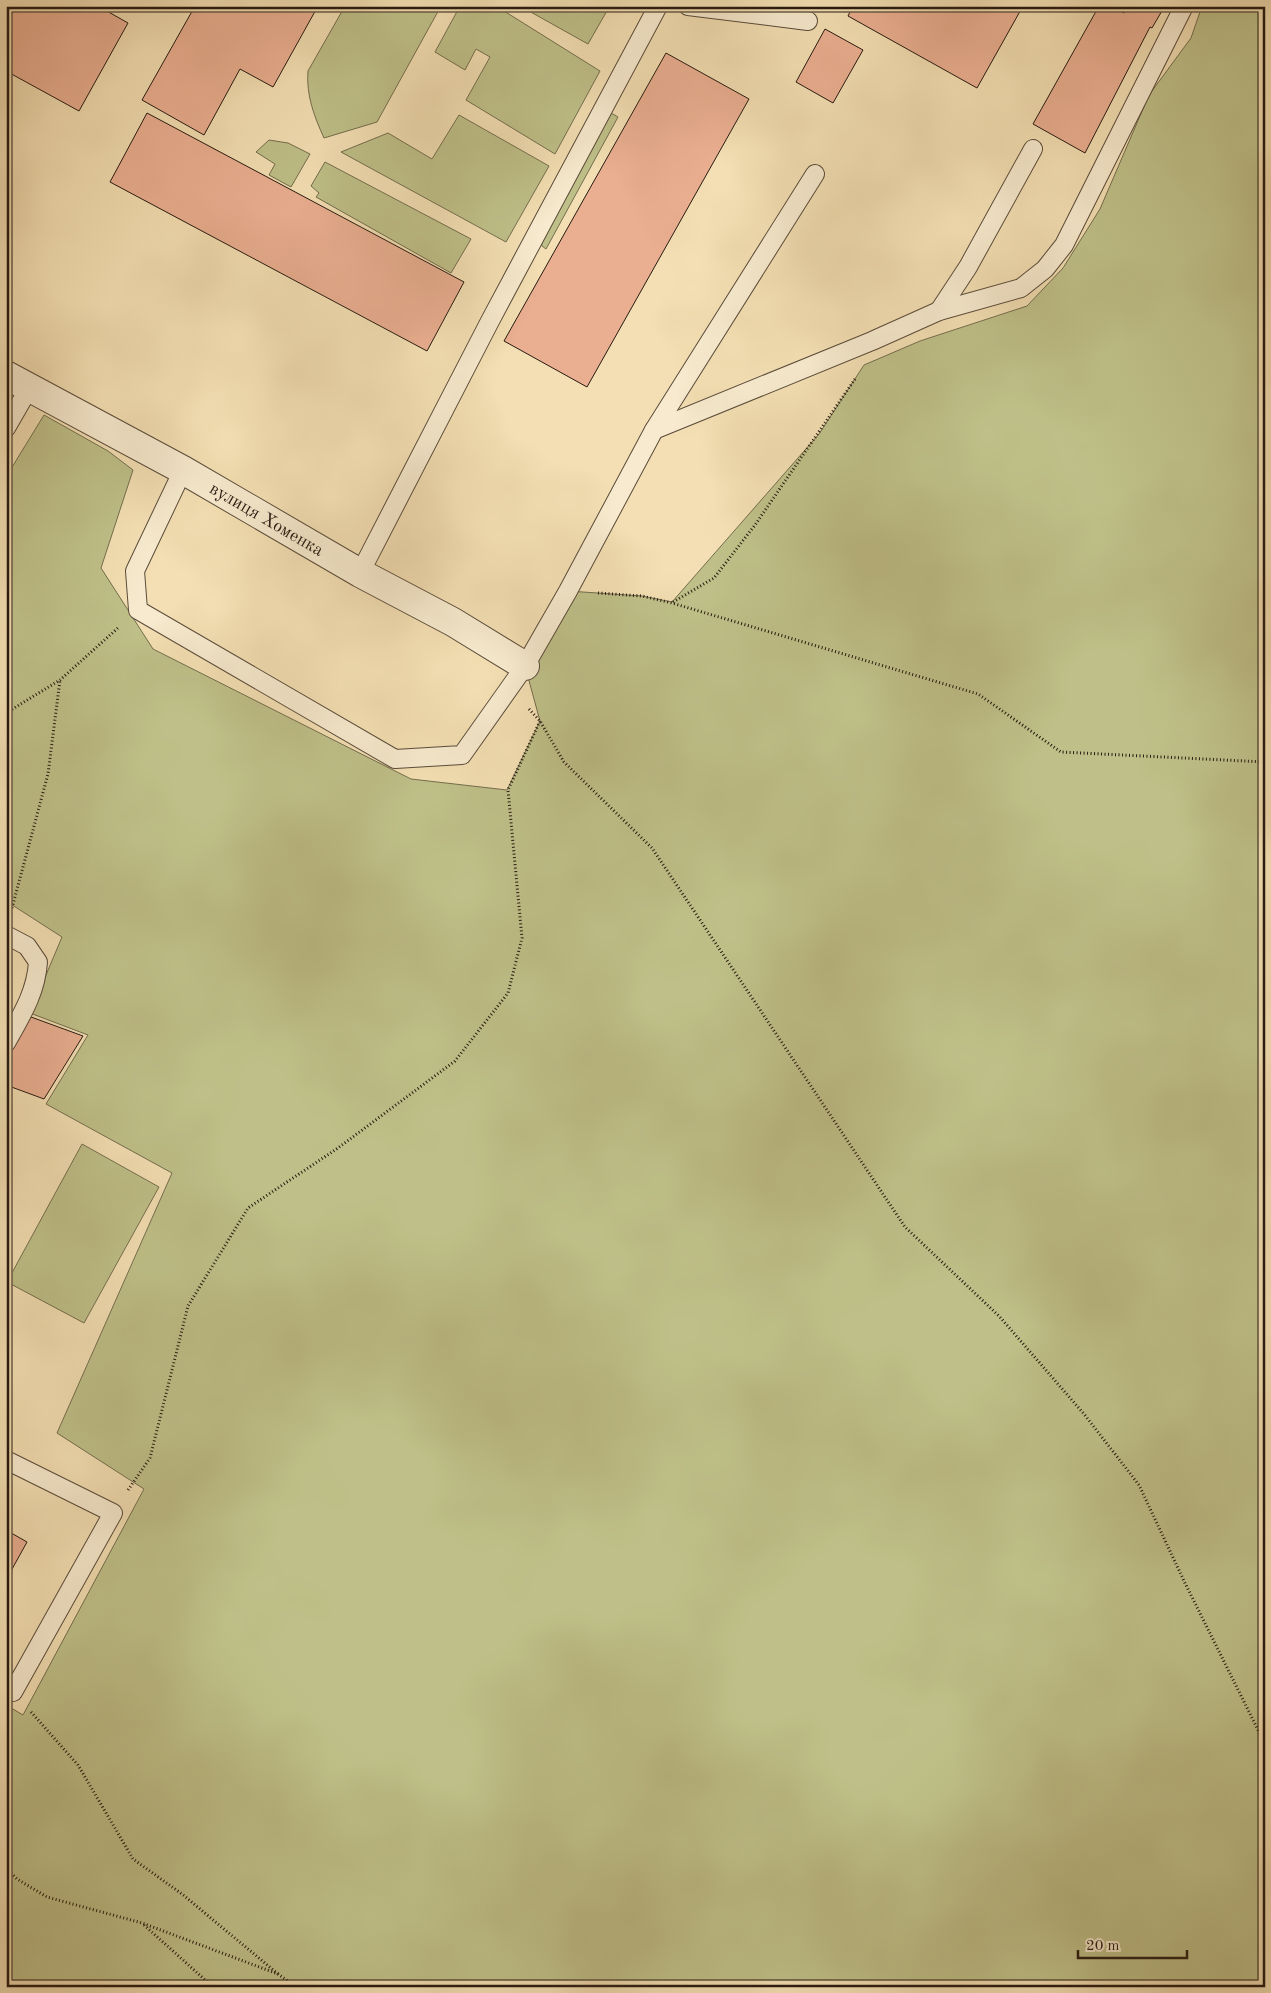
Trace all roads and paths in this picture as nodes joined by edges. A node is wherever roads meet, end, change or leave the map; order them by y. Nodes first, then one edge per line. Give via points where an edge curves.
1 (658, 6) edge
2 (688, 6) edge
3 (1184, 6) edge
4 (808, 21) dead end
5 (1033, 149) dead end
6 (815, 174) dead end
7 (939, 311) junction
8 (865, 344) junction
9 (18, 381) edge
10 (6, 428) edge
11 (654, 430) junction
12 (182, 470) junction
13 (360, 573) junction
14 (568, 591) junction
15 (672, 603) junction
16 (138, 610) junction
17 (517, 677) junction
18 (60, 680) junction
19 (6, 713) edge
20 (540, 721) junction
21 (1265, 762) edge
22 (12, 909) dead end
23 (6, 935) edge
24 (6, 1043) edge
25 (6, 1460) edge
26 (113, 1512) junction
27 (10, 1690) edge
28 (1265, 1744) edge
29 (6, 1868) edge
30 (142, 1923) junction
31 (278, 1974) junction
32 (213, 1987) edge
33 (296, 1987) edge

1 - 13 lane
2 - 4 lane
3 - 7 lane via 1064,245 1045,269 1021,288
5 - 7 lane
6 - 11 lane
7 - 8 lane
8 - 11 lane
8 - 15 path via 864,365 755,525 714,578
9 - 10 lane
9 - 12 street, вулиця Хоменка
11 - 14 lane
12 - 13 street, вулиця Хоменка
12 - 16 lane via 135,572
13 - 17 street, вулиця Хоменка via 453,622
14 - 15 path via 642,596
14 - 17 lane
15 - 21 path via 978,694 1061,752
16 - 17 lane via 395,759 462,755
16 - 18 path
17 - 20 path
18 - 19 path
18 - 22 path via 48,774
20 - 26 path via 508,790 522,938 508,992 455,1061 338,1148 248,1208 188,1306 150,1458
20 - 28 path via 564,762 652,848 905,1227 999,1316 1140,1485
23 - 24 lane via 27,946 38,962 37,980 31,997
25 - 26 lane
26 - 27 lane
27 - 31 path via 78,1765 133,1859 182,1894
29 - 30 path via 17,1879 47,1897
30 - 31 path
30 - 32 path
31 - 33 path

